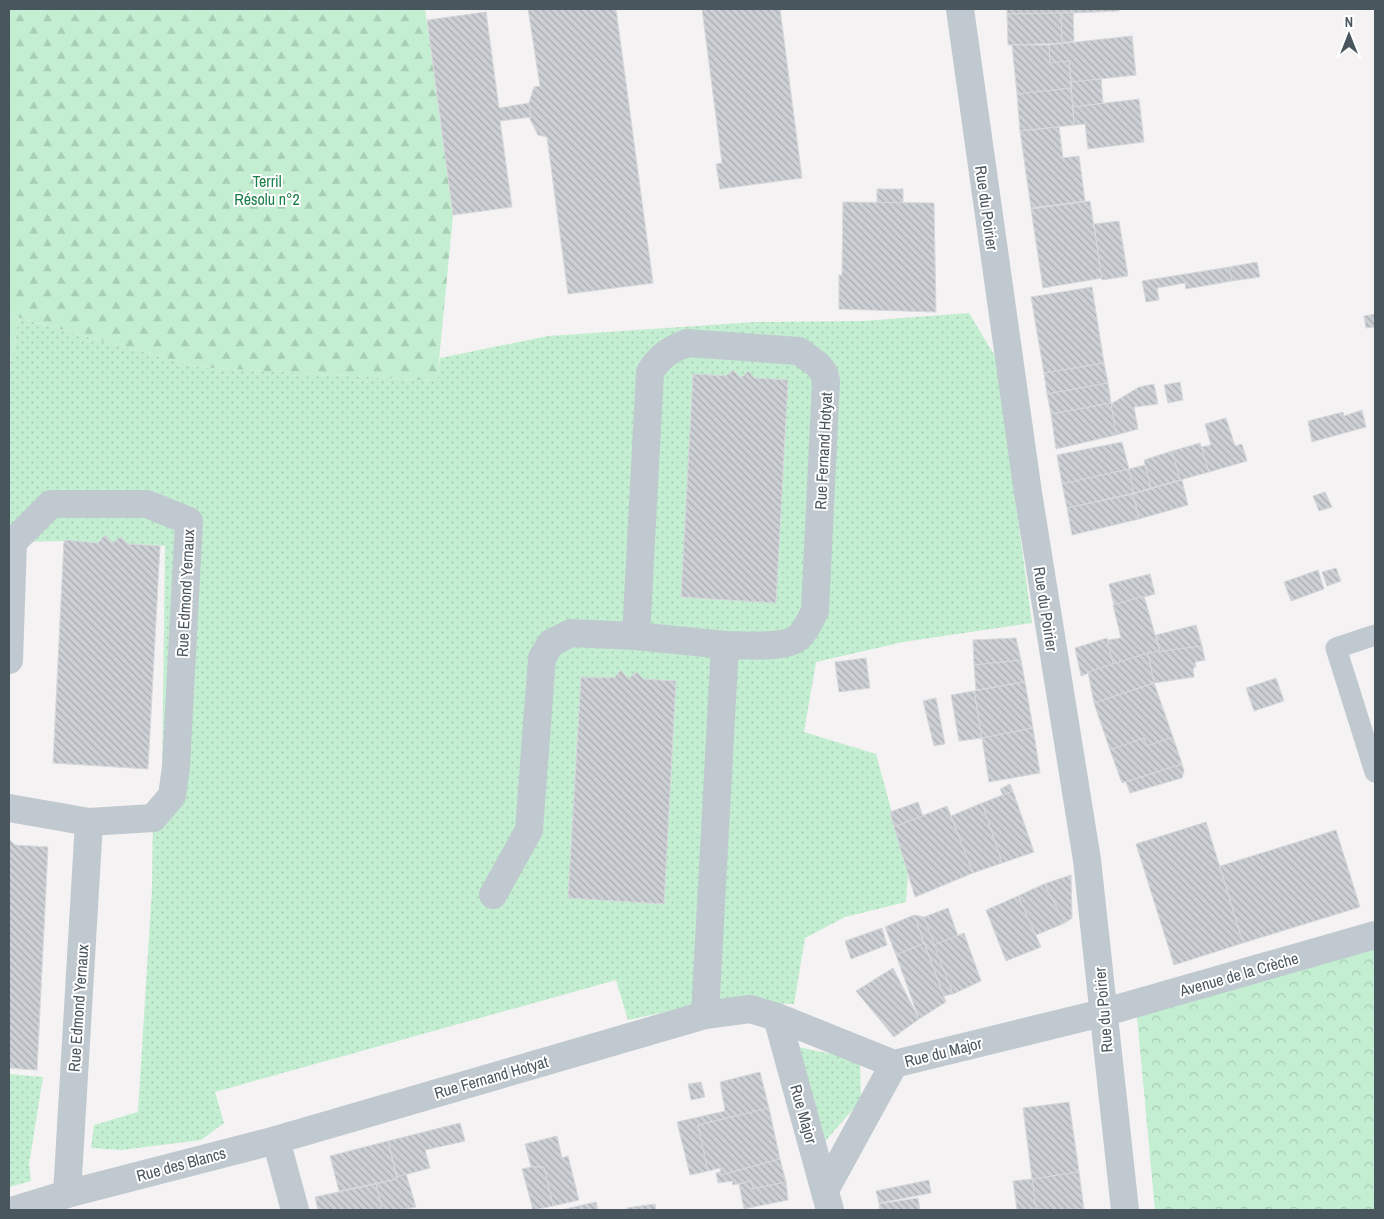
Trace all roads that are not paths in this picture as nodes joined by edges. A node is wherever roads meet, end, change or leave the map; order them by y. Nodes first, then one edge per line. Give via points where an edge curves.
1 (960, 9) edge
2 (1375, 635) edge
3 (636, 636) junction
4 (725, 645) junction
5 (9, 660) edge
6 (1375, 772) edge
7 (9, 808) edge
8 (89, 822) junction
9 (493, 895) dead end
10 (1375, 935) edge
11 (1102, 1013) junction
12 (705, 1015) junction
13 (777, 1017) junction
14 (894, 1064) junction
15 (276, 1140) junction
16 (67, 1194) junction
17 (828, 1200) edge
18 (15, 1210) edge
19 (295, 1210) edge
20 (1125, 1210) edge

1 - 11 street, Rue du Poirier via 1028,493 1087,860
2 - 6 lane via 1336,648
3 - 4 street, Rue Fernand Hotyat
3 - 4 street, Rue Fernand Hotyat via 650,372 654,365 671,349 686,343 800,350 818,365 826,382 814,611 797,638 783,644
3 - 9 street, Rue Fernand Hotyat via 571,634 551,643 542,658 529,830
4 - 12 street
5 - 8 street, Rue Edmond Yernaux via 13,542 51,504 148,504 189,521 172,796 154,818
7 - 8 street, Rue Edmond Yernaux
8 - 16 street, Rue Edmond Yernaux
10 - 11 street, Avenue de la Crèche
11 - 14 street, Rue du Major
11 - 20 street, Rue du Poirier
12 - 13 street, Rue Fernand Hotyat via 750,1008
12 - 15 street, Rue Fernand Hotyat
13 - 14 street, Rue Fernand Hotyat
13 - 17 street, Rue Major
14 - 17 street, Rue du Major
15 - 16 street, Rue des Blancs
15 - 19 street
16 - 18 street, Rue des Blancs

